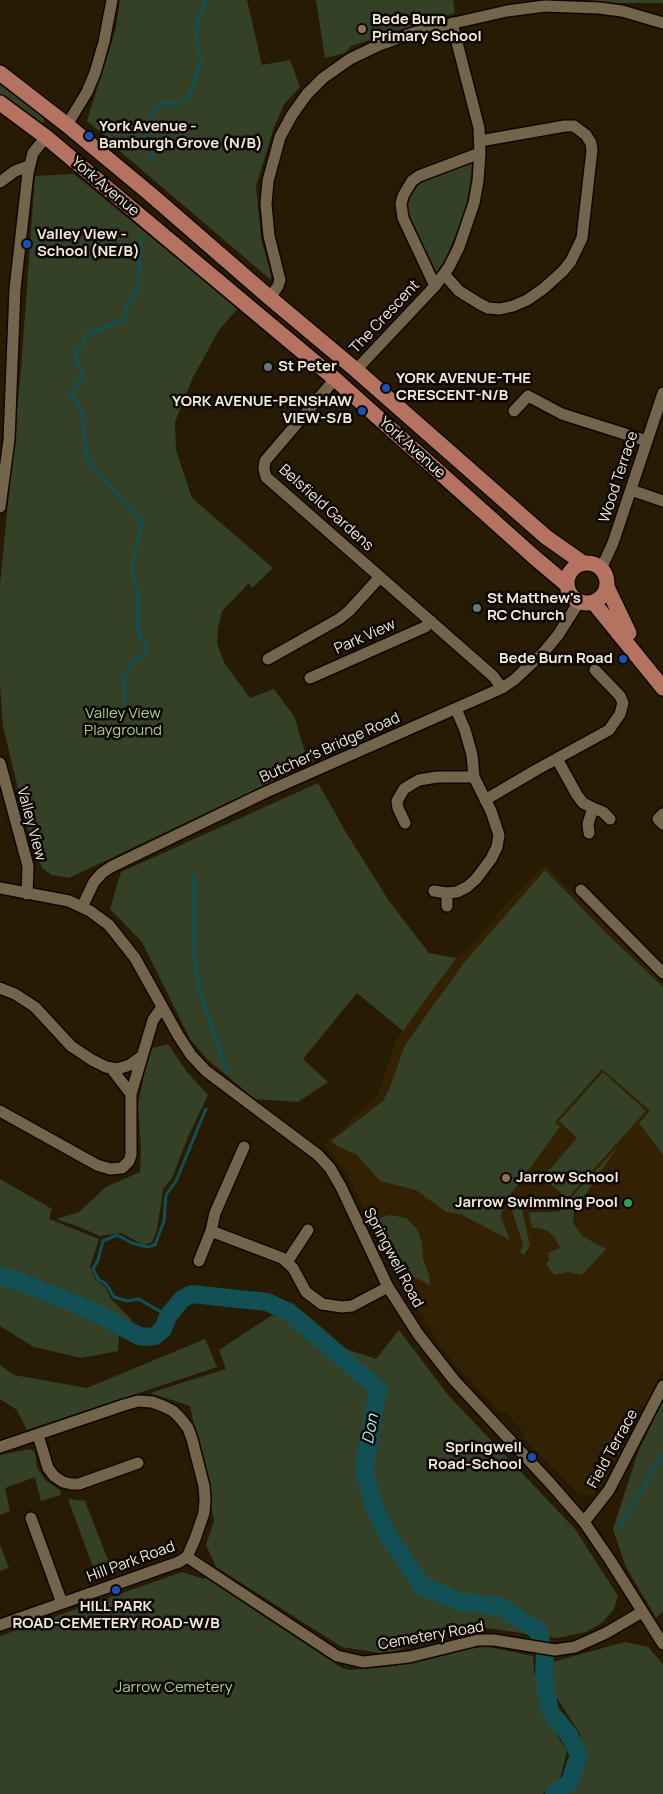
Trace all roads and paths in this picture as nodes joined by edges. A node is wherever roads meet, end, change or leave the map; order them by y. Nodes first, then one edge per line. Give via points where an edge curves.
1 (112, 0) edge
2 (452, 23) junction
3 (663, 23) edge
4 (0, 72) edge
5 (0, 103) edge
6 (67, 125) junction
7 (46, 137) junction
8 (480, 141) junction
9 (480, 153) junction
10 (29, 166) junction
11 (0, 182) edge
12 (444, 274) junction
13 (435, 286) junction
14 (270, 298) junction
15 (256, 314) junction
16 (356, 370) junction
17 (335, 379) junction
18 (663, 393) edge
19 (514, 411) dead end
20 (660, 413) edge
21 (647, 441) junction
22 (631, 490) junction
23 (663, 501) edge
24 (0, 507) edge
25 (582, 563) junction
26 (601, 569) junction
27 (380, 577) junction
28 (566, 584) junction
29 (607, 587) junction
30 (579, 602) junction
31 (594, 602) junction
32 (431, 621) junction
33 (268, 659) dead end
34 (642, 662) junction
35 (595, 670) dead end
36 (310, 678) dead end
37 (661, 682) edge
38 (502, 688) junction
39 (456, 708) junction
40 (557, 759) junction
41 (0, 763) edge
42 (474, 777) junction
43 (485, 800) junction
44 (398, 804) junction
45 (385, 805) dead end
46 (593, 808) junction
47 (663, 814) edge
48 (610, 818) dead end
49 (405, 823) dead end
50 (663, 824) edge
51 (589, 833) dead end
52 (0, 888) edge
53 (581, 890) dead end
54 (434, 891) dead end
55 (447, 893) junction
56 (28, 894) junction
57 (447, 906) dead end
58 (82, 907) junction
59 (663, 973) edge
60 (0, 988) edge
61 (162, 1007) junction
62 (142, 1056) junction
63 (111, 1068) junction
64 (131, 1094) junction
65 (0, 1111) edge
66 (244, 1147) dead end
67 (308, 1230) dead end
68 (211, 1231) junction
69 (199, 1261) dead end
70 (287, 1262) junction
71 (388, 1286) junction
72 (663, 1386) edge
73 (38, 1435) junction
74 (0, 1447) edge
75 (138, 1463) dead end
76 (32, 1518) dead end
77 (584, 1522) junction
78 (187, 1557) junction
79 (62, 1603) junction
80 (642, 1612) junction
81 (0, 1625) edge
82 (663, 1644) edge

1 - 6 street via 95,73
2 - 3 street via 545,6 622,12
2 - 8 street, The Crescent
2 - 14 street via 379,45 350,59 323,78 292,115 280,137 266,196 267,230 280,280
4 - 6 main road, York Avenue
5 - 7 main road, York Avenue
6 - 7 main road
6 - 14 main road, York Avenue
7 - 10 street via 33,153
7 - 15 main road, York Avenue
8 - 9 street, The Crescent
8 - 12 street via 564,126 574,126 586,135 592,150 582,238 563,271 535,294 513,306 488,308 460,291
9 - 12 street, The Crescent via 472,210 459,247
9 - 13 street, The Crescent via 419,176 403,196 403,218
10 - 11 street
10 - 24 street via 15,289 9,440
12 - 13 street, The Crescent
13 - 16 street, The Crescent
14 - 15 main road
14 - 16 main road, York Avenue
15 - 17 main road, York Avenue
16 - 17 main road
16 - 25 main road, York Avenue via 546,537
17 - 27 street, Belsfield Gardens via 265,462 264,469 266,477
17 - 28 main road, York Avenue
18 - 20 street, Wood Terrace
19 - 21 street via 528,396 562,414
20 - 21 street, Wood Terrace
21 - 22 street, Wood Terrace
22 - 23 street
22 - 26 street, Wood Terrace
25 - 26 main road
25 - 28 main road via 571,570
26 - 29 main road via 606,574
27 - 32 street, Belsfield Gardens
27 - 33 street via 339,619
28 - 30 main road via 573,599
29 - 31 main road via 600,599
29 - 34 main road
30 - 31 main road
30 - 38 street, Butcher's Bridge Road via 544,652 526,671
31 - 34 main road
32 - 36 street, Park View via 425,627
32 - 38 street, Belsfield Gardens via 493,676
34 - 37 main road
35 - 40 street via 620,696 623,703 620,714 609,730
38 - 39 street, Butcher's Bridge Road
39 - 42 street via 472,755
39 - 58 street, Butcher's Bridge Road via 269,791 111,867 94,882
40 - 43 street
40 - 46 street via 577,795
41 - 56 street, Valley View via 28,866
42 - 43 street
42 - 44 street via 419,780 404,789
43 - 55 street via 497,825 497,847 467,888
44 - 45 street
44 - 49 street
46 - 48 street
46 - 51 street
47 - 50 street via 658,819
52 - 56 street, Springwell Road
53 - 59 street
54 - 55 street
55 - 57 street
56 - 58 street, Springwell Road via 69,901
58 - 61 street, Springwell Road via 109,925 122,940
60 - 63 street via 35,1007 80,1053
61 - 62 street via 153,1020
61 - 71 street, Springwell Road via 191,1055 206,1071 318,1155 330,1168
62 - 63 street via 130,1065
62 - 64 street
63 - 64 street
64 - 65 street via 131,1155 122,1168 116,1169 93,1163
66 - 68 street via 215,1213
67 - 70 street
68 - 69 street
68 - 70 street
70 - 71 street via 306,1292 322,1304 352,1306
71 - 77 street, Springwell Road via 418,1334 454,1380
72 - 77 street, Field Terrace via 609,1490
73 - 74 street, Hill Park Road
73 - 75 street via 48,1468 62,1482 79,1484
73 - 78 street, Hill Park Road via 138,1401 163,1406 182,1418 192,1439 204,1486 204,1512
76 - 79 street
77 - 80 street, Springwell Road
78 - 79 street, Hill Park Road
78 - 80 street, Cemetery Road via 337,1656 363,1662 409,1657 478,1640 555,1650 575,1647
79 - 81 street, Hill Park Road
80 - 82 street, Springwell Road

